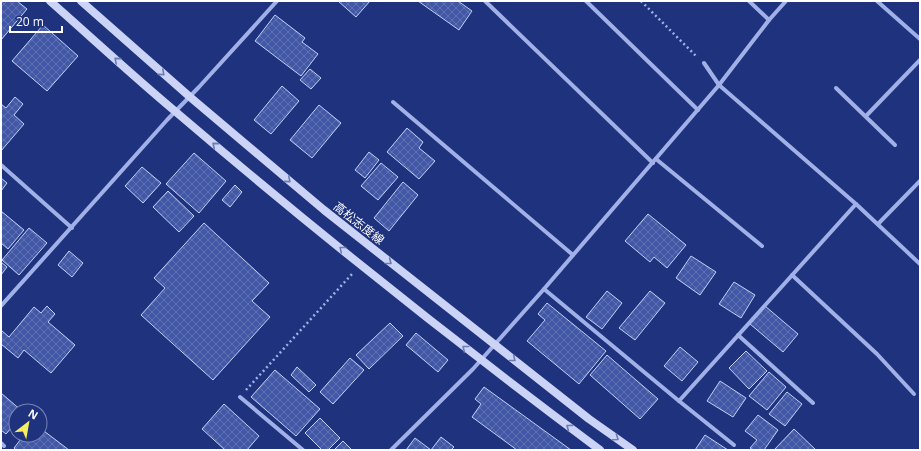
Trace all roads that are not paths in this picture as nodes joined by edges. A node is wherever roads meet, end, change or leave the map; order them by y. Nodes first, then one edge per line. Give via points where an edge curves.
1 (50, 1) edge
2 (81, 1) edge
3 (277, 1) edge
4 (485, 1) edge
5 (586, 1) edge
6 (749, 1) edge
7 (786, 1) edge
8 (877, 1) edge
9 (769, 20) junction
10 (920, 39) edge
11 (920, 60) edge
12 (704, 63) road end
13 (719, 85) junction
14 (836, 88) dead end
15 (190, 97) junction
16 (394, 102) dead end
17 (698, 110) junction
18 (175, 112) junction
19 (866, 116) junction
20 (895, 145) dead end
21 (656, 159) junction
22 (652, 163) junction
23 (1, 165) edge
24 (920, 181) edge
25 (856, 204) junction
26 (878, 224) junction
27 (72, 228) junction
28 (762, 246) dead end
29 (573, 256) junction
30 (920, 264) edge
31 (792, 275) junction
32 (544, 289) junction
33 (1, 306) edge
34 (738, 335) junction
35 (495, 345) junction
36 (480, 360) junction
37 (914, 394) dead end
38 (240, 397) road end
39 (679, 401) junction
40 (812, 403) dead end
41 (734, 445) dead end
42 (303, 450) edge
43 (391, 450) edge
44 (600, 450) edge
45 (632, 450) edge

18 -> 1 main road
2 -> 15 main road, 高松志度線
3 - 15 street
4 - 22 street
5 - 17 street
6 - 9 street
7 - 9 street
8 - 10 street
9 - 13 street
11 - 19 street
12 - 13 street
13 - 17 street
13 - 25 street
14 - 19 street
15 - 18 street
15 -> 35 main road, 高松志度線 via 324,210
16 - 29 street
17 - 21 street
18 - 27 street
36 -> 18 main road via 312,226
19 - 20 street
21 - 22 street
21 - 28 street
22 - 29 street
23 - 27 street
24 - 26 street
25 - 26 street
25 - 31 street
26 - 30 street
27 - 33 street
29 - 32 street
31 - 34 street
31 - 37 street via 877,354
32 - 35 street
32 - 39 street
34 - 39 street
34 - 40 street
35 - 36 street
35 -> 45 main road, 高松志度線
36 - 43 street
44 -> 36 main road
38 - 42 street
39 - 41 street

